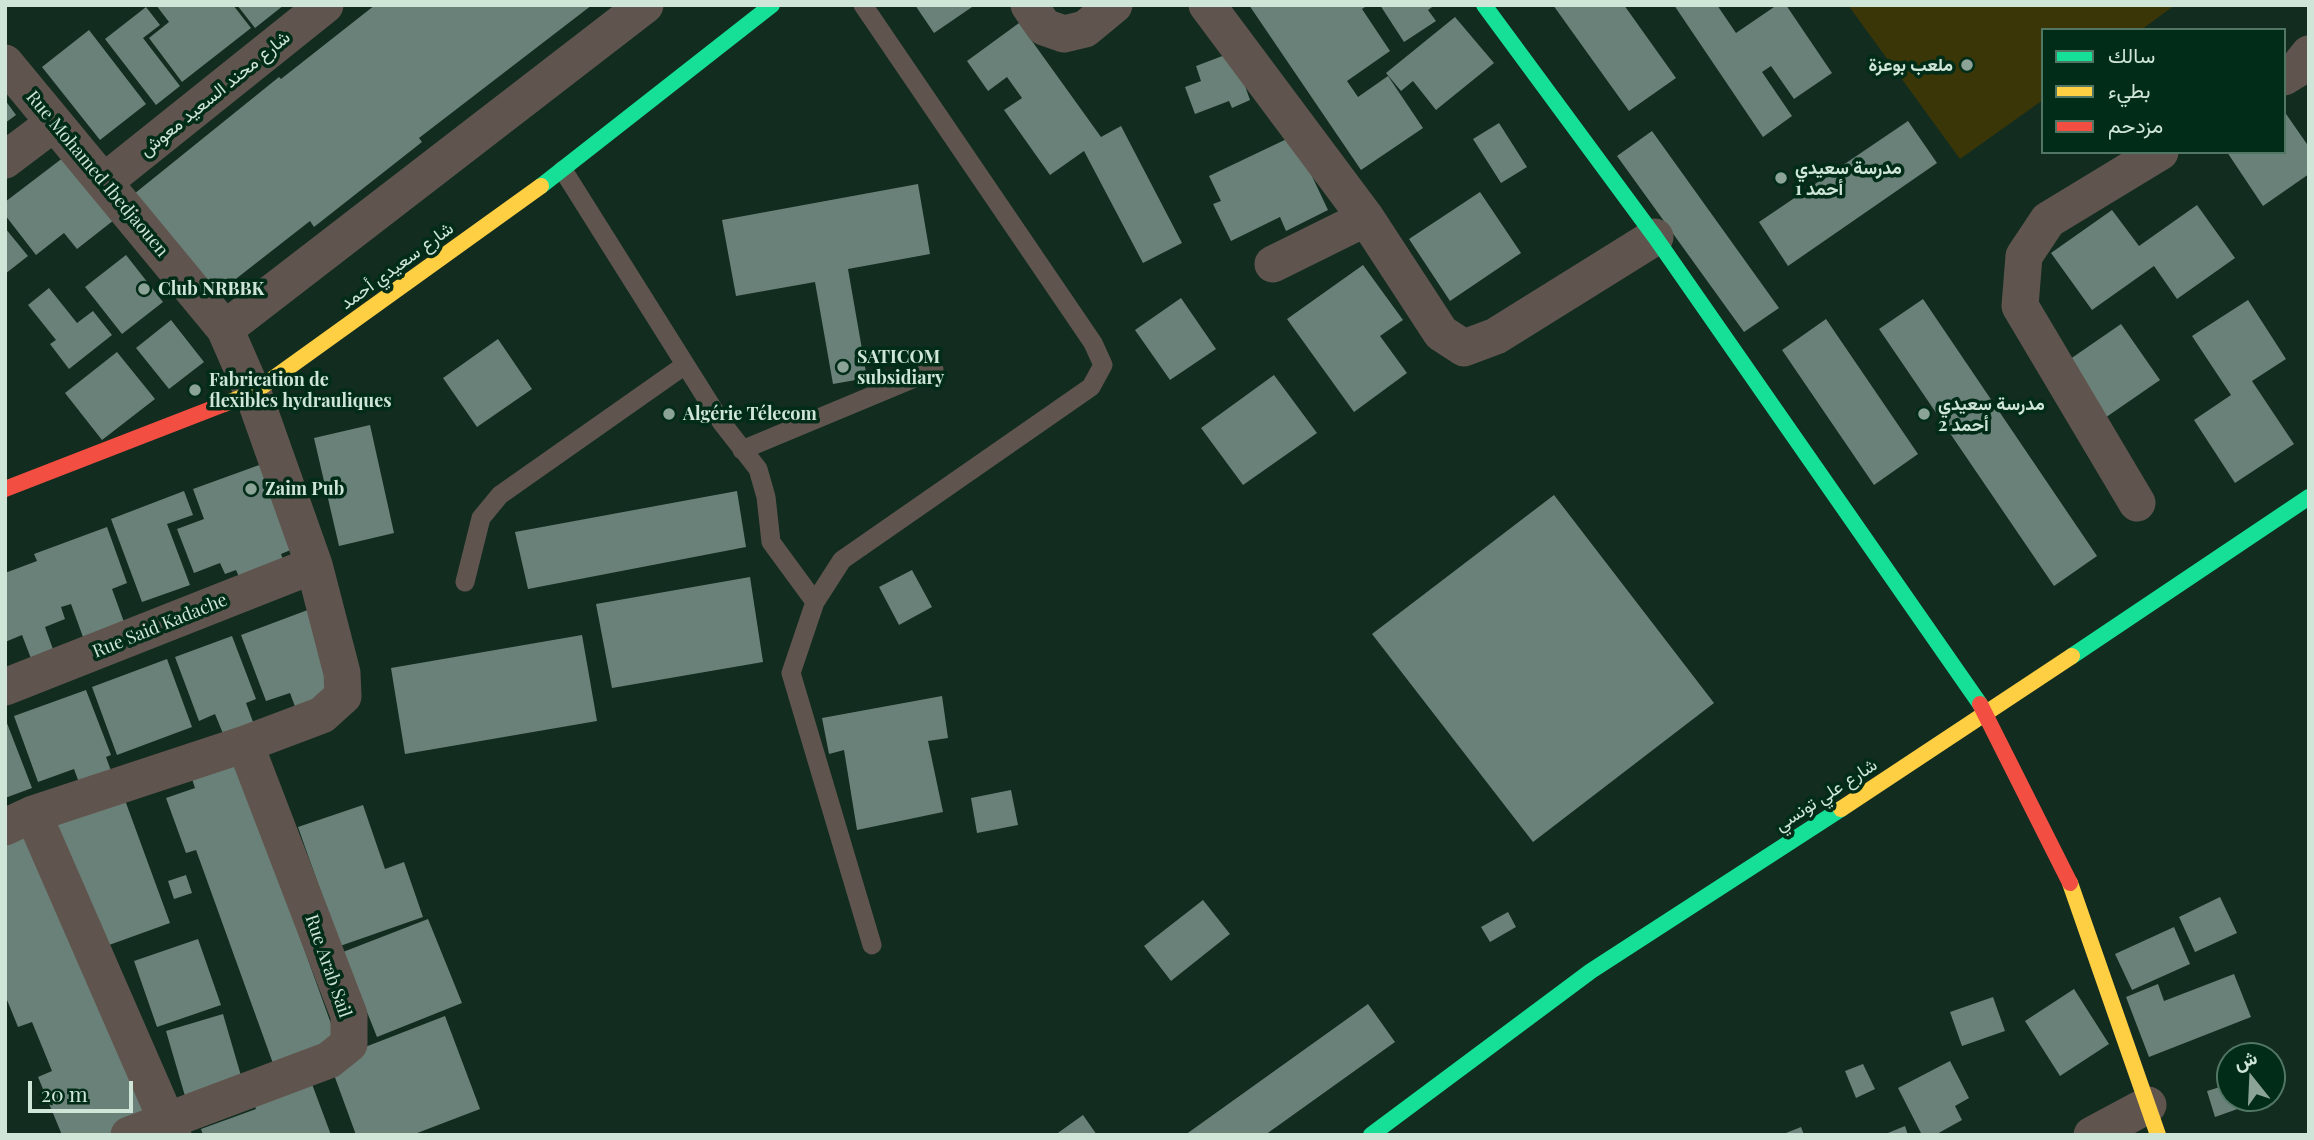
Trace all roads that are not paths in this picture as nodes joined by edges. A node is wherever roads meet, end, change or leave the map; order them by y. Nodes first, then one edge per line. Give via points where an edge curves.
1 (326, 5) edge
2 (645, 5) edge
3 (772, 5) edge
4 (863, 5) edge
5 (1029, 5) edge
6 (1114, 5) edge
7 (1207, 5) edge
8 (1484, 5) edge
9 (2309, 54) edge
10 (5, 63) edge
11 (2286, 76) edge
12 (54, 123) junction
13 (2157, 154) edge
14 (5, 160) edge
15 (563, 170) junction
16 (104, 182) junction
17 (1366, 218) junction
18 (1655, 237) junction
19 (1273, 264) dead end
20 (225, 329) junction
21 (685, 365) junction
22 (934, 370) dead end
23 (253, 393) junction
24 (743, 450) junction
25 (5, 489) edge
26 (2309, 498) edge
27 (2137, 503) dead end
28 (314, 565) junction
29 (464, 582) dead end
30 (815, 602) junction
31 (5, 687) edge
32 (1987, 714) junction
33 (246, 744) junction
34 (19, 820) edge
35 (872, 945) dead end
36 (2153, 1120) edge
37 (170, 1128) edge
38 (128, 1135) edge
39 (1371, 1135) edge
40 (2092, 1135) edge

1 - 16 street, شارع محند السعيد معوش
2 - 20 street
3 - 15 street, شارع سعيدي أحمد
4 - 30 lane via 1093,343 1103,365 1091,387 842,560
5 - 6 street via 1044,27 1064,34 1085,29
7 - 17 street
8 - 18 street
9 - 11 street
10 - 12 street, Rue Mohamed Ibedjaouen
12 - 14 street
12 - 16 street, Rue Mohamed Ibedjaouen
13 - 27 street via 2048,220 2024,256 2020,306
15 - 21 lane
15 - 23 street, شارع سعيدي أحمد
16 - 20 street, Rue Mohamed Ibedjaouen
17 - 18 street via 1441,333 1464,348 1496,336
17 - 19 street
18 - 32 street
20 - 23 street, Rue Mohamed Ibedjaouen
21 - 24 lane
21 - 29 lane via 500,495 481,517
22 - 24 lane
23 - 25 street, شارع سعيدي أحمد
23 - 28 street, Rue Mohamed Ibedjaouen
24 - 30 lane via 758,469 771,542
26 - 32 street, شارع علي تونسي
28 - 31 street, Rue Said Kadache
28 - 33 street, Rue Mohamed Ibedjaouen via 342,673 343,696 322,715
30 - 35 lane via 791,673
32 - 36 street via 2066,872
32 - 39 street, شارع علي تونسي via 1591,971
33 - 34 street
33 - 37 street, Rue Arab Sail via 349,1015 349,1044 329,1060
34 - 37 street
36 - 40 street
37 - 38 street, Rue Arab Sail

